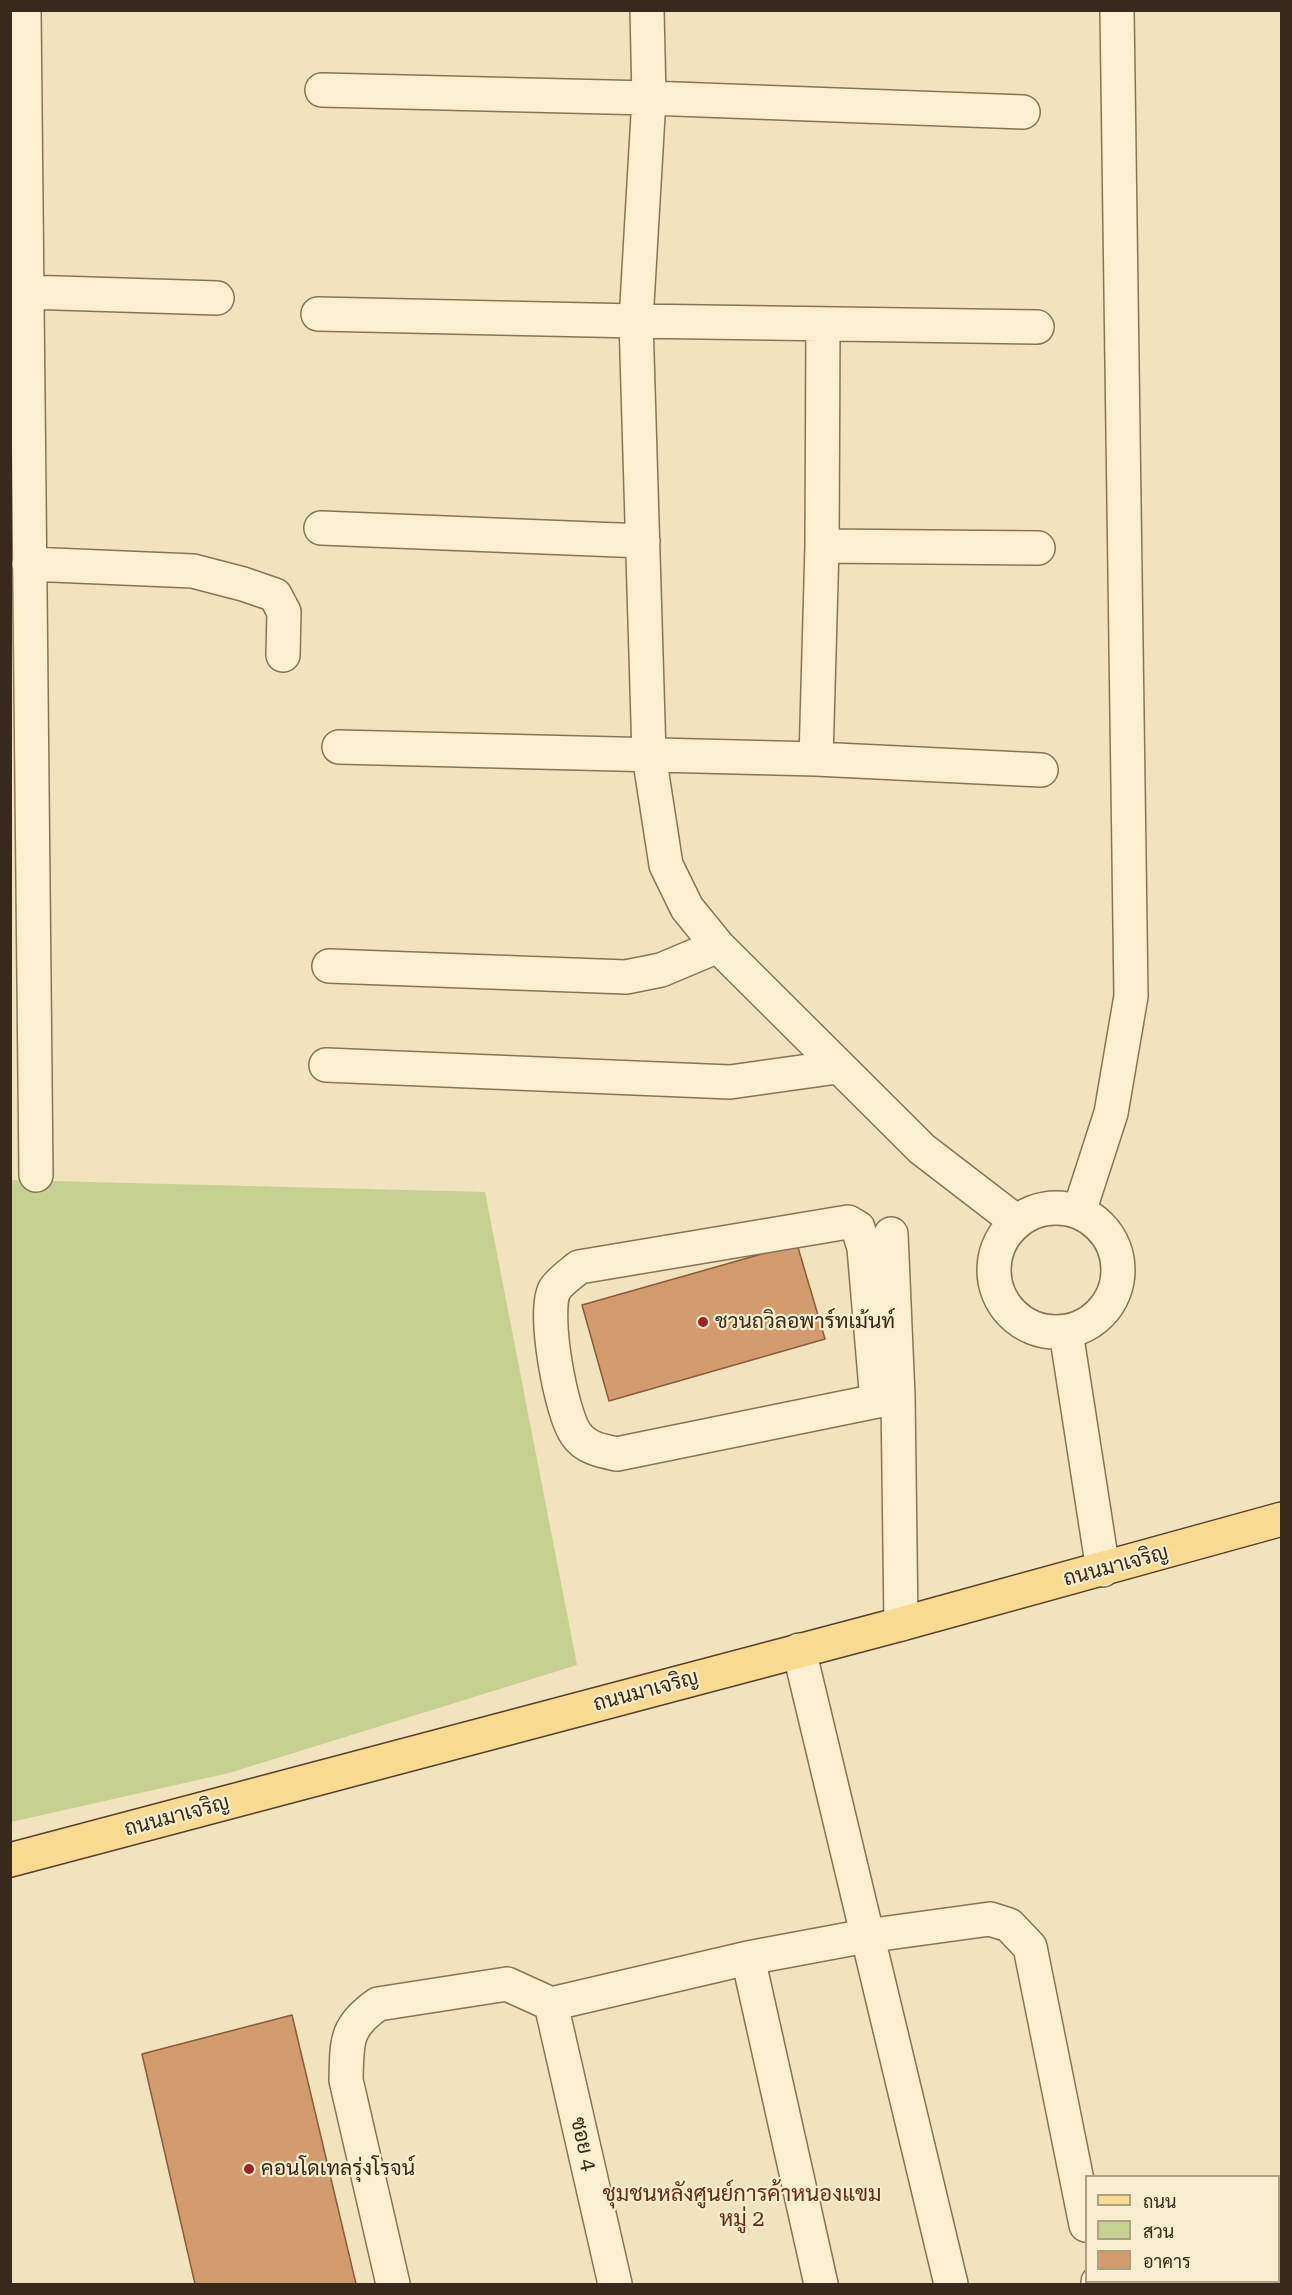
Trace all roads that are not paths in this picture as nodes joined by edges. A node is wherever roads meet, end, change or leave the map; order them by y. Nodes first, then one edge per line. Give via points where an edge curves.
1 (24, 10) edge
2 (647, 10) edge
3 (1118, 10) edge
4 (322, 90) dead end
5 (649, 98) junction
6 (1023, 112) dead end
7 (26, 292) junction
8 (217, 298) dead end
9 (318, 314) dead end
10 (636, 321) junction
11 (823, 324) junction
12 (1037, 327) dead end
13 (321, 528) dead end
14 (643, 541) junction
15 (822, 546) junction
16 (1038, 548) dead end
17 (29, 564) junction
18 (283, 655) dead end
19 (339, 747) dead end
20 (649, 755) junction
21 (816, 759) junction
22 (1041, 770) dead end
23 (21, 810) edge
24 (718, 946) junction
25 (329, 966) dead end
26 (326, 1065) dead end
27 (837, 1067) junction
28 (36, 1175) dead end
29 (1079, 1212) junction
30 (1017, 1222) junction
31 (891, 1234) dead end
32 (1066, 1332) junction
33 (888, 1398) junction
34 (1281, 1519) edge
35 (1103, 1570) junction
36 (901, 1624) junction
37 (799, 1650) junction
38 (10, 1860) edge
39 (866, 1936) junction
40 (748, 1958) junction
41 (550, 2004) junction
42 (1085, 2220) edge
43 (393, 2284) edge
44 (615, 2284) edge
45 (821, 2284) edge
46 (951, 2284) edge

1 - 7 street
2 - 5 street
3 - 29 street via 1131,996 1111,1113
4 - 5 street
5 - 6 street
5 - 10 street
7 - 8 street
7 - 17 street
9 - 10 street
10 - 11 street
10 - 14 street
11 - 12 street
11 - 15 street
13 - 14 street
14 - 20 street
15 - 16 street
15 - 21 street
17 - 18 street via 193,571 275,595 284,612
17 - 23 street
19 - 20 street
20 - 21 street
20 - 24 street via 666,865 687,908
21 - 22 street
23 - 28 street
24 - 25 street via 662,970 626,977
24 - 27 street
26 - 27 street via 730,1082
27 - 30 street via 922,1149
29 - 30 street via 1058,1208 1036,1212
29 - 32 street via 1110,1238 1117,1257 1118,1277 1113,1297 1102,1313
30 - 32 street via 1004,1237 996,1256 994,1276 999,1295 1026,1325 1046,1332
31 - 33 street
32 - 35 street
33 - 33 street via 617,1454 596,1450 576,1435 562,1402 549,1319 554,1290 579,1267 848,1222 858,1228 864,1248
33 - 36 street
34 - 35 main road, ถนนมาเจริญ
35 - 36 main road, ถนนมาเจริญ
36 - 37 main road, ถนนมาเจริญ
37 - 38 main road, ถนนมาเจริญ
37 - 39 street
39 - 40 street
39 - 42 street via 990,1919 1009,1924 1029,1947
39 - 46 street
40 - 41 street
40 - 45 street
41 - 43 street via 507,1984 378,2004 362,2015 350,2031 346,2080
41 - 44 street, ซอย 4

